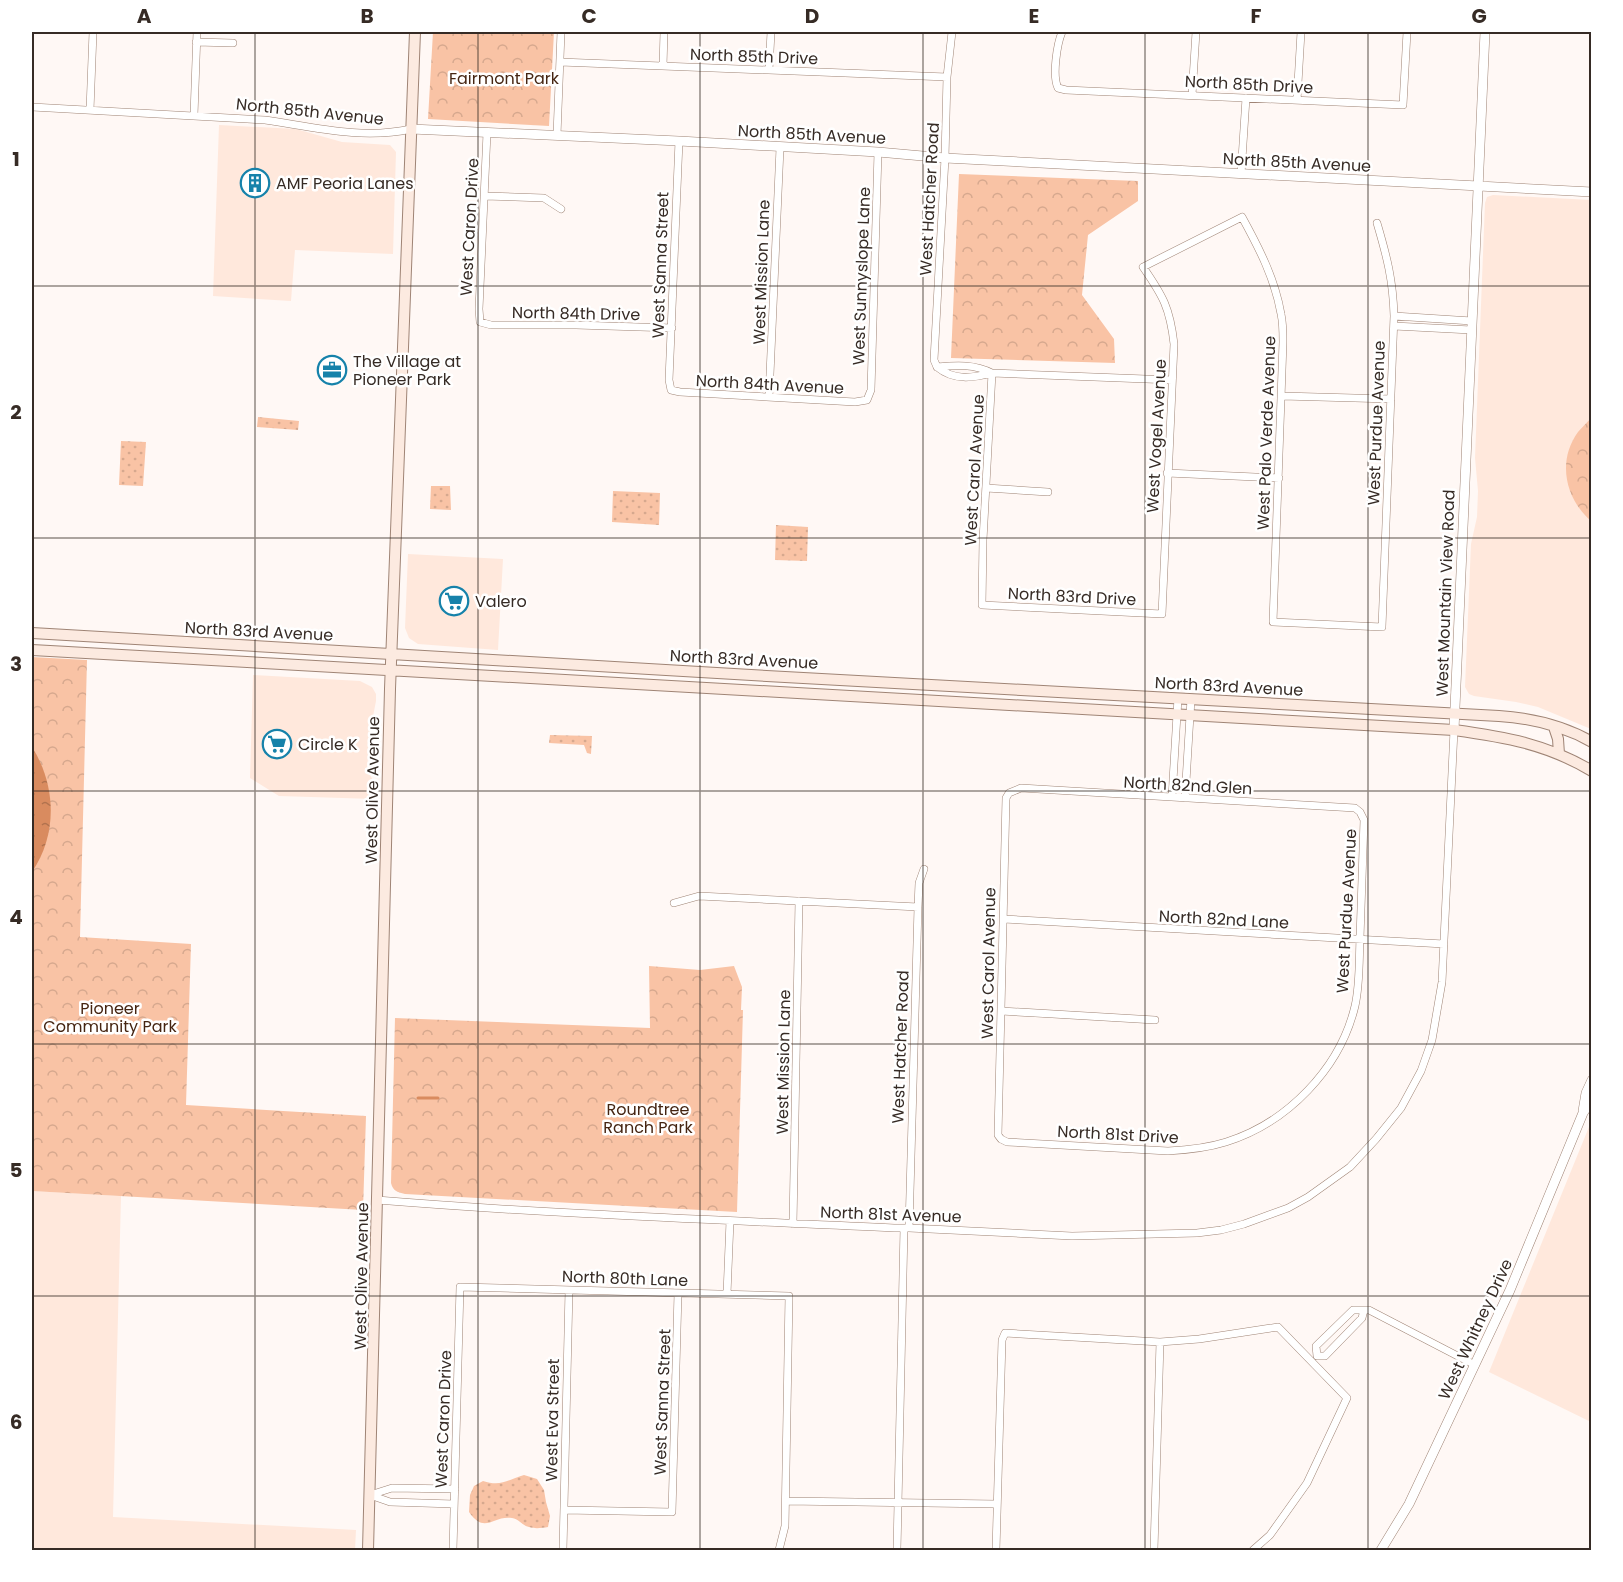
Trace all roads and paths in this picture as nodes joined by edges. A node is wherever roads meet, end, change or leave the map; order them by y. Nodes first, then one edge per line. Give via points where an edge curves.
1 (93, 32) edge
2 (197, 32) edge
3 (415, 32) edge
4 (561, 32) edge
5 (664, 32) edge
6 (771, 32) edge
7 (952, 32) edge
8 (1062, 32) edge
9 (1196, 32) edge
10 (1301, 32) edge
11 (1407, 32) edge
12 (1485, 32) edge
13 (196, 42) junction
14 (233, 43) dead end
15 (560, 62) junction
16 (663, 66) junction
17 (769, 70) junction
18 (947, 77) junction
19 (1192, 95) junction
20 (1246, 98) junction
21 (1297, 100) junction
22 (32, 107) edge
23 (90, 110) junction
24 (194, 115) junction
25 (411, 129) junction
26 (487, 133) junction
27 (557, 135) junction
28 (679, 141) junction
29 (780, 148) junction
30 (878, 152) junction
31 (945, 158) junction
32 (1241, 174) junction
33 (1479, 186) junction
34 (1592, 192) edge
35 (484, 196) junction
36 (561, 210) dead end
37 (1242, 217) joint
38 (1377, 223) dead end
39 (1394, 316) junction
40 (480, 322) joint
41 (1394, 326) junction
42 (1471, 326) junction
43 (672, 328) junction
44 (992, 373) junction
45 (1172, 380) junction
46 (671, 390) joint
47 (1282, 396) junction
48 (770, 397) junction
49 (1391, 399) junction
50 (867, 400) joint
51 (1167, 472) junction
52 (1279, 478) junction
53 (986, 488) junction
54 (1048, 492) dead end
55 (982, 605) joint
56 (1162, 614) joint
57 (1274, 622) joint
58 (32, 633) edge
59 (107, 637) junction
60 (32, 650) edge
61 (106, 655) junction
62 (391, 655) junction
63 (619, 667) junction
64 (630, 668) junction
65 (390, 671) junction
66 (624, 684) junction
67 (1178, 698) junction
68 (1191, 699) junction
69 (1455, 713) junction
70 (1177, 716) junction
71 (1190, 716) junction
72 (1554, 727) junction
73 (1454, 730) junction
74 (1592, 742) edge
75 (1559, 754) junction
76 (1592, 771) edge
77 (1014, 790) joint
78 (1172, 797) junction
79 (1185, 798) junction
80 (1360, 812) joint
81 (924, 869) dead end
82 (800, 902) junction
83 (674, 903) dead end
84 (918, 907) junction
85 (1003, 919) junction
86 (1360, 940) junction
87 (1444, 944) junction
88 (1001, 1011) junction
89 (1155, 1020) dead end
90 (1319, 1076) joint
91 (1592, 1080) edge
92 (1592, 1100) edge
93 (1583, 1113) junction
94 (1001, 1139) joint
95 (1376, 1139) joint
96 (377, 1200) junction
97 (730, 1221) junction
98 (793, 1224) junction
99 (906, 1228) junction
100 (460, 1287) joint
101 (569, 1290) junction
102 (678, 1293) junction
103 (727, 1294) junction
104 (1364, 1310) junction
105 (1160, 1342) junction
106 (1314, 1358) junction
107 (1475, 1365) junction
108 (455, 1489) junction
109 (370, 1496) junction
110 (786, 1501) junction
111 (454, 1504) junction
112 (898, 1504) junction
113 (997, 1504) junction
114 (564, 1510) junction
115 (368, 1551) edge
116 (453, 1551) edge
117 (563, 1551) edge
118 (779, 1551) edge
119 (897, 1551) edge
120 (996, 1551) edge
121 (1154, 1551) edge
122 (1253, 1551) edge
123 (1381, 1551) edge

1 - 23 street
2 - 13 street
3 - 25 main road, West Olive Avenue
4 - 15 street
5 - 16 street
6 - 17 street
7 - 18 street, West Hatcher Road
8 - 19 street, North 85th Drive via 1054,81 1058,88
9 - 19 street
10 - 21 street
11 - 21 street, North 85th Drive via 1403,105
12 - 33 street, West Mountain View Road
13 - 14 street
13 - 24 street
15 - 16 street, North 85th Drive
15 - 27 street
16 - 17 street, North 85th Drive
17 - 18 street, North 85th Drive
18 - 31 street, West Hatcher Road
19 - 20 street, North 85th Drive
20 - 21 street, North 85th Drive
20 - 32 street
22 - 23 street, North 85th Avenue
23 - 24 street, North 85th Avenue
24 - 25 street, North 85th Avenue via 265,120 336,132 391,134
25 - 26 street, North 85th Avenue
25 - 62 main road, West Olive Avenue
26 - 27 street, North 85th Avenue
26 - 35 street, West Caron Drive
27 - 28 street, North 85th Avenue
28 - 29 street, North 85th Avenue
28 - 43 street, West Sanna Street
29 - 30 street, North 85th Avenue
29 - 48 street, West Mission Lane
30 - 31 street, North 85th Avenue
30 - 50 street, West Sunnyslope Lane via 871,390
31 - 32 street, North 85th Avenue
31 - 44 street, West Hatcher Road via 934,360 937,367 951,376
32 - 33 street, North 85th Avenue
33 - 34 street, North 85th Avenue
33 - 42 street, West Mountain View Road
35 - 36 street via 544,198
35 - 40 street, West Caron Drive
37 - 45 street, West Vogel Avenue via 1143,267 1164,298 1169,314 1174,344
37 - 47 street, West Palo Verde Avenue via 1271,275 1281,314
38 - 39 street, West Purdue Avenue via 1390,268
39 - 41 street, West Purdue Avenue
39 - 42 street
40 - 43 street, North 84th Drive via 491,326
41 - 42 street
41 - 49 street, West Purdue Avenue
42 - 69 street, West Mountain View Road
43 - 46 street, West Sanna Street
44 - 45 street
44 - 53 street, West Carol Avenue
45 - 51 street, West Vogel Avenue
46 - 48 street, North 84th Avenue
47 - 49 street
47 - 52 street, West Palo Verde Avenue
48 - 50 street, North 84th Avenue
49 - 57 street, West Purdue Avenue via 1382,627
51 - 52 street
51 - 56 street, West Vogel Avenue
52 - 57 street, West Palo Verde Avenue
53 - 54 street
53 - 55 street, West Carol Avenue
55 - 56 street, North 83rd Drive
58 - 59 main road, North 83rd Avenue
59 - 61 main road
59 - 62 main road, North 83rd Avenue
60 - 61 main road, North 83rd Avenue
61 - 65 main road, North 83rd Avenue
62 - 63 main road, North 83rd Avenue
62 - 65 main road, West Olive Avenue
63 - 64 main road, North 83rd Avenue
63 - 66 main road
64 - 66 main road
64 - 67 main road, North 83rd Avenue
65 - 66 main road, North 83rd Avenue
65 - 96 main road, West Olive Avenue
66 - 70 main road, North 83rd Avenue
67 - 68 main road, North 83rd Avenue
67 - 70 street
68 - 69 main road, North 83rd Avenue
68 - 71 street
69 - 72 main road, North 83rd Avenue via 1516,717
69 - 73 street, West Mountain View Road
70 - 71 main road, North 83rd Avenue
70 - 78 street
71 - 73 main road, North 83rd Avenue
71 - 79 street
72 - 74 main road, North 83rd Avenue
72 - 75 main road
73 - 75 main road, North 83rd Avenue via 1513,739
73 - 87 street, West Mountain View Road
75 - 76 main road, North 83rd Avenue
77 - 78 street, North 82nd Glen
77 - 85 street, West Carol Avenue via 1006,798
78 - 79 street, North 82nd Glen
79 - 80 street, North 82nd Glen via 1355,808
80 - 86 street, West Purdue Avenue via 1364,820
81 - 84 street, West Hatcher Road
82 - 83 street via 699,896
82 - 84 street
82 - 98 street, West Mission Lane
84 - 99 street, West Hatcher Road
85 - 86 street, North 82nd Lane
85 - 88 street, West Carol Avenue
86 - 87 street, North 82nd Lane
86 - 90 street, West Purdue Avenue via 1358,984 1349,1025
87 - 95 street, West Mountain View Road via 1432,1040 1412,1089
88 - 89 street
88 - 94 street, West Carol Avenue
90 - 94 street, North 81st Drive via 1305,1094 1274,1119 1242,1136 1194,1150
91 - 93 street, West Whitney Drive
92 - 93 street, West Whitney Drive
93 - 107 street, West Whitney Drive
95 - 99 street, North 81st Avenue via 1350,1167 1308,1197 1268,1216 1221,1230 1174,1235 1072,1236
96 - 97 street, North 81st Avenue
96 - 109 main road, West Olive Avenue
97 - 98 street, North 81st Avenue
97 - 103 street
98 - 99 street, North 81st Avenue
99 - 112 street, West Hatcher Road
100 - 101 street, North 80th Lane
100 - 108 street, West Caron Drive
101 - 102 street, North 80th Lane
101 - 114 street, West Eva Street
102 - 103 street, North 80th Lane
102 - 114 street, West Sanna Street via 672,1512
103 - 110 street, North 80th Lane via 789,1296
104 - 106 street via 1362,1318 1325,1356
104 - 106 street via 1353,1310 1336,1326 1316,1346
104 - 107 street
105 - 106 street via 1278,1327
105 - 113 street via 1005,1334
105 - 121 street
106 - 122 street via 1347,1398 1307,1482 1270,1535
107 - 123 street, West Whitney Drive via 1409,1504
108 - 109 street via 392,1488
108 - 111 street, West Caron Drive
109 - 111 street via 390,1502
109 - 115 main road, West Olive Avenue
110 - 112 street
110 - 118 street
111 - 116 street, West Caron Drive
112 - 113 street
112 - 119 street, West Hatcher Road
113 - 120 street
114 - 117 street, West Eva Street

